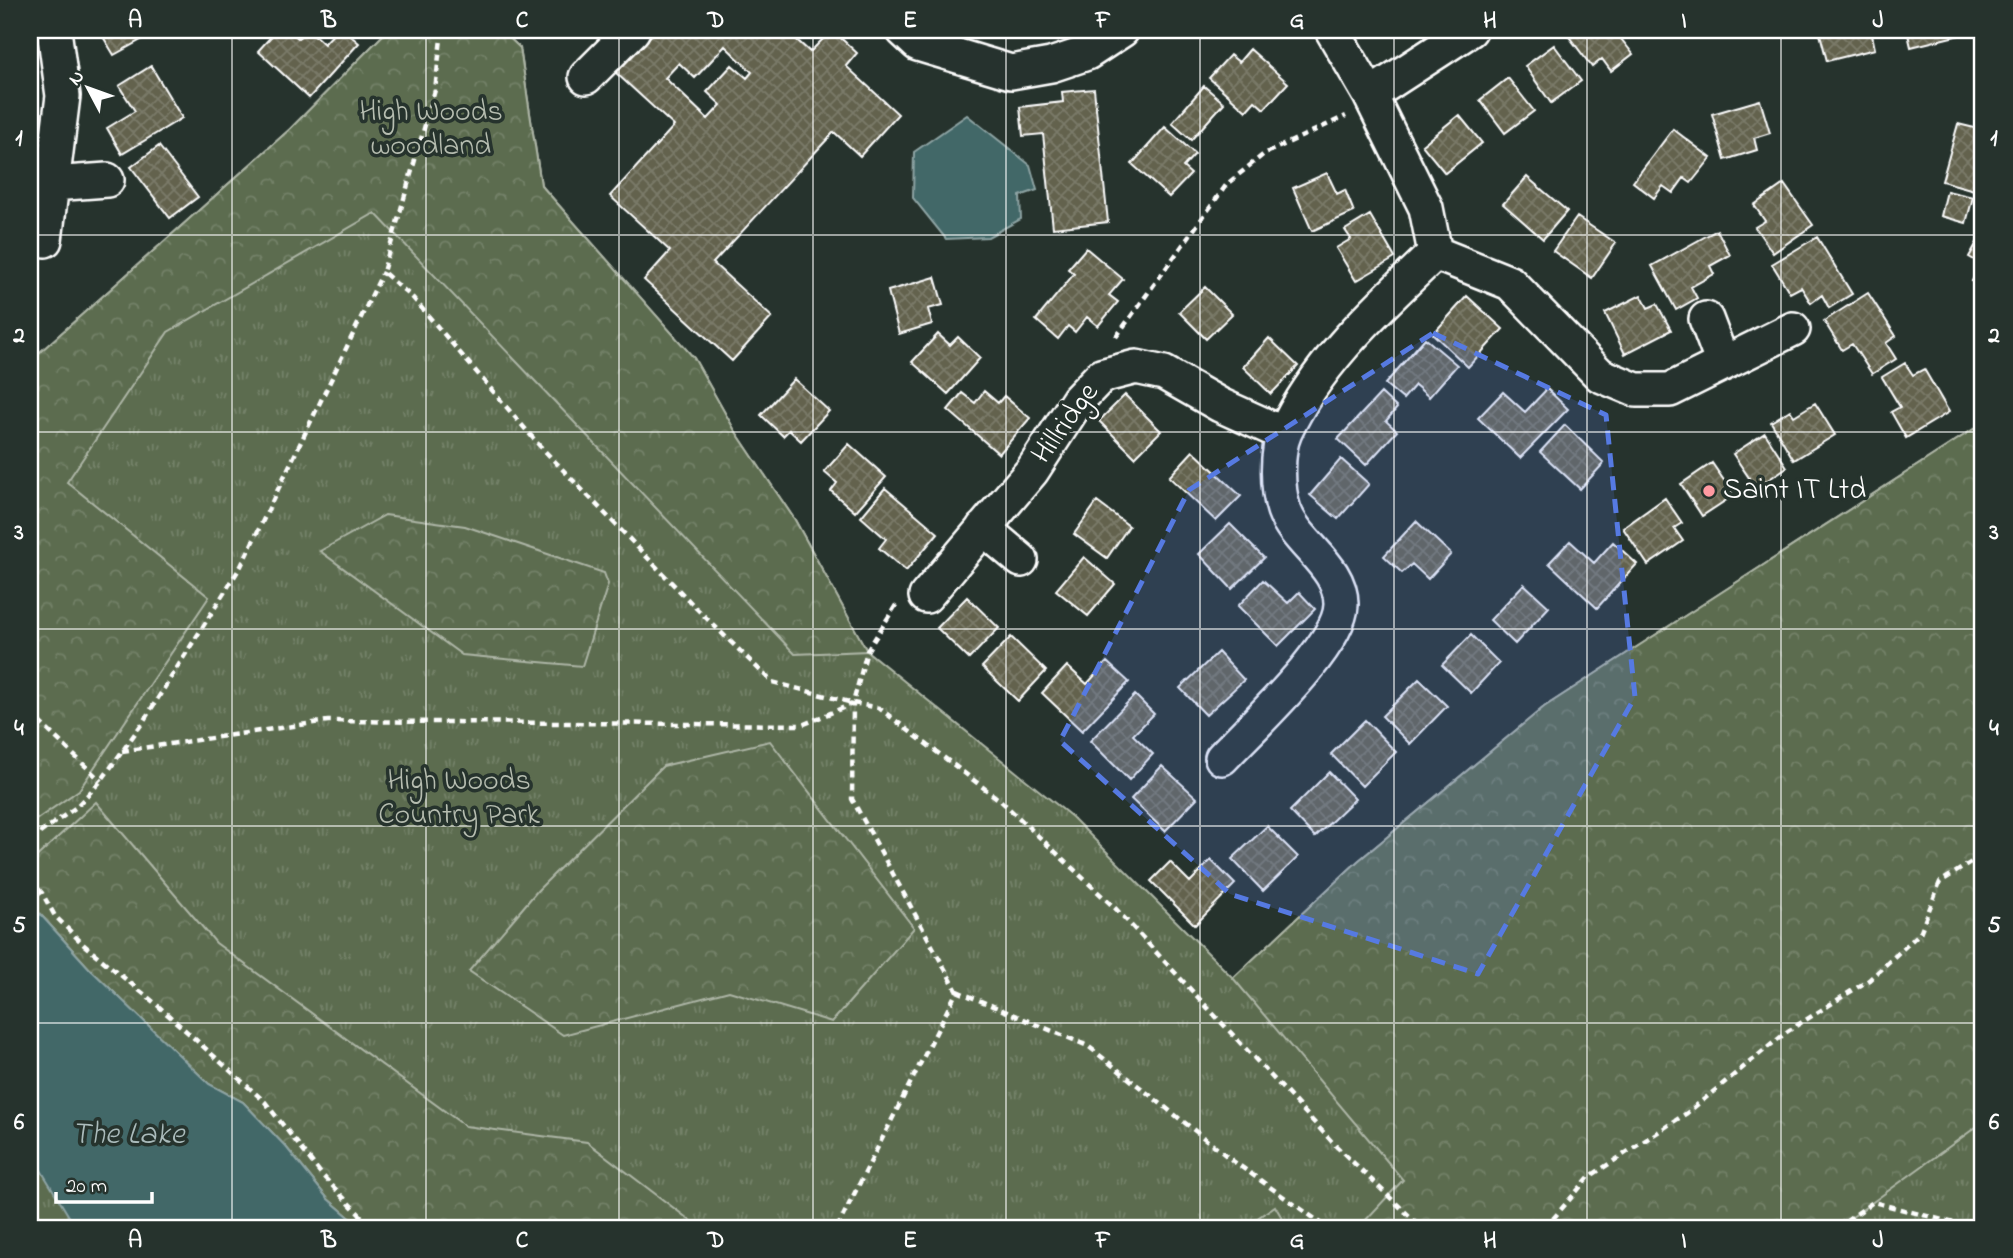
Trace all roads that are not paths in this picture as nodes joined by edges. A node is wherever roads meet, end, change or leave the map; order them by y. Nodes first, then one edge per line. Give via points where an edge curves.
1 (54, 30) edge
2 (633, 30) edge
3 (904, 30) edge
4 (1122, 30) edge
5 (1332, 30) edge
6 (1470, 30) edge
7 (586, 77) dead end
8 (1370, 94) junction
9 (107, 180) dead end
10 (52, 184) junction
11 (45, 240) dead end
12 (1435, 253) junction
13 (1706, 319) dead end
14 (1793, 329) dead end
15 (1723, 364) junction
16 (1284, 434) junction
17 (983, 528) junction
18 (1021, 560) dead end
19 (926, 596) dead end
20 (1222, 758) dead end

1 - 10 street via 63,96
2 - 7 street
3 - 4 street via 918,44 1011,72 1087,53
5 - 8 street
6 - 8 street
8 - 12 street via 1426,208
9 - 10 street
10 - 11 street
12 - 15 street via 1510,283 1600,375 1636,390 1671,390
12 - 16 street via 1359,326 1310,389
13 - 15 street
14 - 15 street
16 - 17 street, Hillridge via 1164,373 1136,367 1101,376 1078,400 1032,471
16 - 20 street via 1279,475 1284,511 1334,578 1342,603 1328,643
17 - 18 street
17 - 19 street, Hillridge

